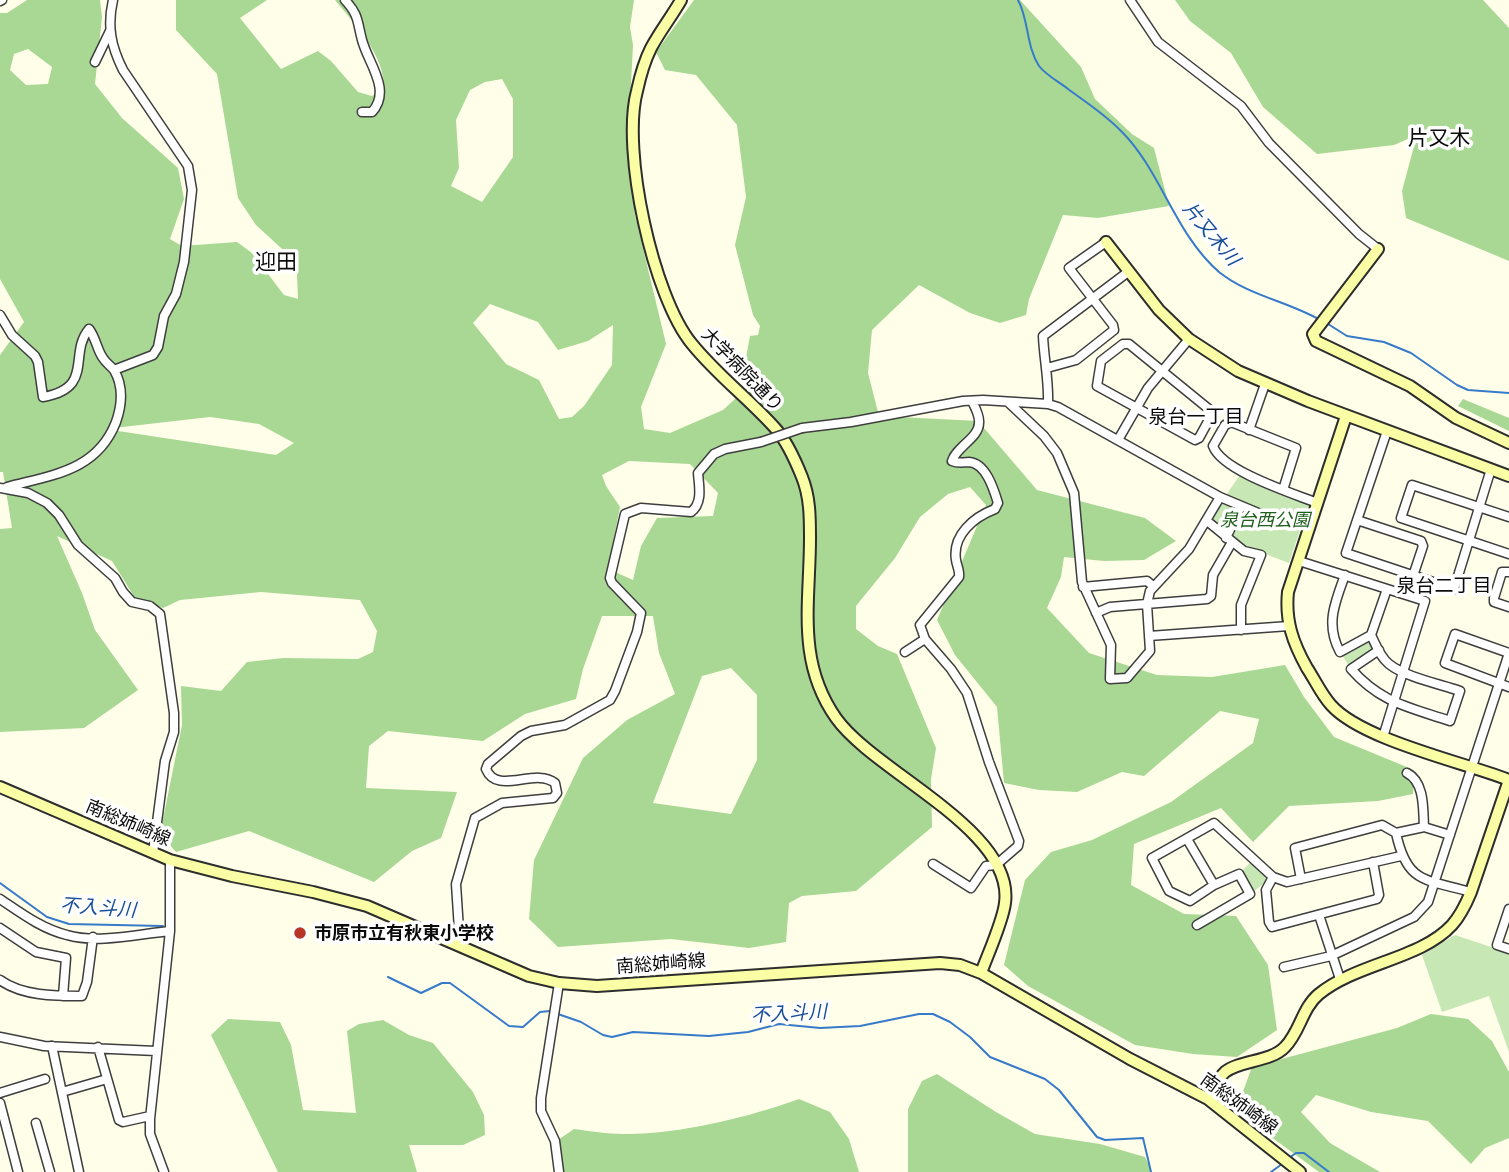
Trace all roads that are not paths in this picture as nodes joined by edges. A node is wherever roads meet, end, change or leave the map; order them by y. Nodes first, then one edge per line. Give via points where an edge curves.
1 (113, 0) edge
2 (345, 0) edge
3 (681, 0) edge
4 (1130, 0) edge
5 (110, 31) junction
6 (95, 62) dead end
7 (113, 70) dead end
8 (134, 86) junction
9 (362, 112) dead end
10 (1106, 242) joint
11 (1378, 249) joint
12 (1128, 272) junction
13 (1093, 299) junction
14 (0, 316) edge
15 (1189, 339) junction
16 (1047, 368) junction
17 (114, 370) junction
18 (1161, 371) junction
19 (1265, 384) junction
20 (972, 401) junction
21 (1008, 402) junction
22 (1048, 404) junction
23 (1136, 408) junction
24 (1346, 416) junction
25 (1249, 430) junction
26 (1387, 431) junction
27 (1118, 440) junction
28 (1509, 443) edge
29 (1491, 469) junction
30 (1509, 476) edge
31 (2, 488) edge
32 (1283, 490) junction
33 (1220, 497) junction
34 (1317, 503) junction
35 (1241, 506) junction
36 (1480, 506) junction
37 (1263, 515) dead end
38 (1509, 517) edge
39 (1357, 520) junction
40 (1207, 521) junction
41 (1229, 540) junction
42 (1469, 541) junction
43 (1509, 554) edge
44 (1300, 561) junction
45 (1509, 572) edge
46 (1345, 575) junction
47 (1413, 576) junction
48 (1153, 586) junction
49 (1083, 587) junction
50 (1387, 589) junction
51 (1147, 604) junction
52 (1509, 607) edge
53 (1096, 613) junction
54 (1289, 626) junction
55 (1241, 630) junction
56 (1371, 635) junction
57 (1149, 636) junction
58 (925, 639) junction
59 (1379, 650) junction
60 (905, 652) dead end
61 (1509, 653) edge
62 (1403, 671) junction
63 (1499, 684) junction
64 (1509, 687) edge
65 (1394, 702) junction
66 (1383, 737) junction
67 (1473, 766) junction
68 (1407, 773) dead end
69 (1509, 780) edge
70 (0, 787) edge
71 (1424, 827) junction
72 (1396, 833) junction
73 (1450, 835) junction
74 (1187, 839) junction
75 (153, 853) junction
76 (1401, 856) junction
77 (170, 860) junction
78 (1373, 862) junction
79 (933, 864) dead end
80 (996, 864) junction
81 (1273, 877) junction
82 (1301, 879) junction
83 (1433, 881) junction
84 (1214, 885) junction
85 (1471, 892) junction
86 (0, 899) edge
87 (1509, 909) edge
88 (1319, 915) junction
89 (1197, 925) dead end
90 (0, 928) edge
91 (170, 931) junction
92 (93, 937) junction
93 (460, 945) junction
94 (1509, 949) edge
95 (1331, 956) junction
96 (1284, 967) dead end
97 (981, 972) junction
98 (1340, 979) junction
99 (0, 980) edge
100 (559, 984) junction
101 (63, 996) junction
102 (0, 1037) edge
103 (52, 1045) junction
104 (98, 1047) junction
105 (156, 1051) junction
106 (46, 1079) dead end
107 (107, 1079) junction
108 (62, 1092) junction
109 (0, 1093) edge
110 (1208, 1099) junction
111 (0, 1103) edge
112 (150, 1116) junction
113 (36, 1123) dead end
114 (18, 1172) edge
115 (50, 1172) edge
116 (79, 1172) edge
117 (164, 1172) edge
118 (559, 1172) edge
119 (1300, 1172) edge

1 - 5 street
2 - 9 street via 361,25 361,38 380,91 374,109
3 - 80 street, 大学病院通り via 650,50 636,93 633,122 643,217 664,297 689,341 777,430 803,478 811,509 806,624 811,666 836,718 860,746 955,815
4 - 11 street via 1158,42 1241,106 1269,143
5 - 6 street
5 - 8 street via 115,53
7 - 8 street
8 - 17 street via 188,166 192,190 184,262 158,347 153,355
10 - 12 street
10 - 13 street via 1069,268
11 - 28 street via 1313,334 1316,341 1410,386 1456,418
12 - 13 street
12 - 15 street
13 - 16 street via 1043,336
13 - 16 street via 1114,330 1076,360
14 - 17 street via 35,356 43,397 54,395 75,379 89,330
15 - 18 street
15 - 19 street
16 - 22 street
17 - 31 street via 121,406 98,452 65,472
18 - 23 street
18 - 23 street via 1129,344 1101,361 1097,386
18 - 23 street via 1210,410 1199,438 1195,440
19 - 24 street
19 - 25 street
20 - 21 street
20 - 58 street via 978,428 952,461 980,467 998,503 969,524 960,539 956,557 959,577 920,625
20 - 93 street, bridge via 803,428 725,449 714,453 698,473 699,500 691,512 649,507 625,514 610,578 641,613 615,691 610,700 565,725 522,736 488,764 489,776 496,781 546,778 555,783 557,793 553,798 502,803 475,818 456,884
21 - 22 street
21 - 49 street via 1057,453 1071,486
22 - 27 street
23 - 27 street
24 - 26 street
24 - 34 street
25 - 32 street via 1296,448
25 - 32 street via 1231,422 1225,425 1213,446 1215,452 1238,469
26 - 29 street
26 - 39 street
27 - 33 street
29 - 30 street
29 - 36 street
31 - 75 street via 47,503 78,545 115,578 132,602 160,614 174,732
32 - 34 street
33 - 35 street
33 - 40 street
34 - 44 street
35 - 37 street
35 - 41 street
36 - 38 street
36 - 42 street
36 - 42 street via 1412,485 1401,518
39 - 47 street via 1420,541 1423,546
39 - 47 street via 1346,553
40 - 41 street
40 - 48 street via 1184,557
41 - 51 street via 1213,575 1211,596
41 - 55 street via 1244,551 1261,555 1241,605
42 - 43 street
42 - 47 street via 1454,589
44 - 46 street
44 - 54 street via 1288,592
45 - 52 street via 1502,572 1494,598
46 - 50 street
46 - 56 street via 1331,618 1336,645 1340,652
48 - 49 street via 1147,581
48 - 51 street
49 - 53 street
50 - 56 street
50 - 62 street via 1425,601
51 - 53 street
51 - 57 street
53 - 57 street via 1111,645 1110,679 1127,678 1150,652
54 - 55 street
54 - 66 street via 1295,648 1331,705
55 - 57 street
56 - 59 street
58 - 60 street
58 - 80 street via 967,693 1019,837 1018,846
59 - 62 street via 1390,665
59 - 65 street via 1351,669 1377,694
61 - 63 street
61 - 63 street via 1455,634 1445,663
62 - 65 street
62 - 65 street via 1460,691 1450,721
63 - 64 street
63 - 67 street
65 - 66 street
66 - 67 street
67 - 69 street
67 - 73 street
68 - 71 street via 1416,780 1421,794
69 - 85 street
70 - 75 street, 南総姉崎線
71 - 72 street
71 - 73 street
72 - 76 street
72 - 82 street via 1382,825 1294,848
73 - 83 street
74 - 81 street via 1214,823
74 - 84 street
74 - 84 street via 1152,858 1169,891 1191,901
75 - 77 street, 南総姉崎線
76 - 78 street
76 - 83 street via 1409,869
77 - 91 street
77 - 93 street, 南総姉崎線 via 367,906
78 - 82 street
78 - 88 street via 1377,900
79 - 80 street via 971,888 986,866
80 - 97 street via 1005,902
81 - 82 street via 1287,882
81 - 88 street via 1266,890 1272,927
83 - 85 street
83 - 95 street via 1427,902 1414,917
84 - 89 street via 1239,874 1250,894
85 - 98 street via 1464,910 1444,933
86 - 92 street via 33,921 68,936
87 - 94 street via 1497,944
88 - 95 street
90 - 101 street via 36,953 66,958
91 - 92 street
91 - 105 street
92 - 101 street via 82,996
93 - 100 street, 南総姉崎線 via 529,976
95 - 96 street
95 - 98 street
97 - 100 street, 南総姉崎線 via 940,962 652,983
97 - 110 street, 南総姉崎線
98 - 110 street via 1305,1009 1284,1048 1226,1071
99 - 101 street via 12,989
100 - 118 street via 541,1098
102 - 103 street
103 - 104 street
103 - 108 street
104 - 105 street
104 - 107 street
105 - 112 street
106 - 109 street
107 - 108 street
107 - 112 street via 120,1122
108 - 116 street
110 - 119 street, 南総姉崎線
111 - 114 street
112 - 117 street via 150,1134
113 - 115 street

